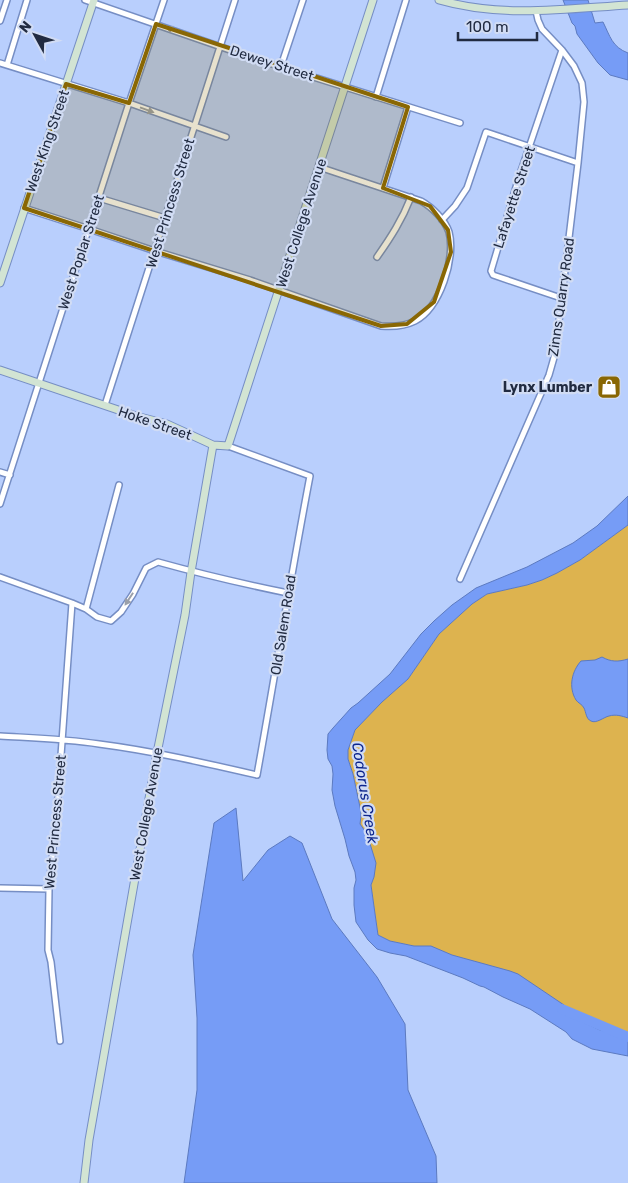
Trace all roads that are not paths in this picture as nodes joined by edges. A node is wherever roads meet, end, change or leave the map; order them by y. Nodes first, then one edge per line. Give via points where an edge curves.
1 (6, 0) edge
2 (27, 0) edge
3 (85, 0) edge
4 (164, 0) edge
5 (234, 0) edge
6 (303, 0) edge
7 (373, 0) edge
8 (406, 0) edge
9 (440, 0) edge
10 (93, 1) edge
11 (628, 5) edge
12 (536, 11) junction
13 (0, 21) edge
14 (156, 24) junction
15 (219, 46) junction
16 (562, 50) junction
17 (0, 63) edge
18 (7, 65) junction
19 (281, 66) junction
20 (66, 84) junction
21 (344, 87) junction
22 (376, 96) junction
23 (129, 103) junction
24 (408, 107) junction
25 (460, 123) dead end
26 (194, 126) junction
27 (226, 137) dead end
28 (529, 147) junction
29 (578, 163) junction
30 (319, 167) junction
31 (383, 188) junction
32 (411, 197) junction
33 (99, 198) junction
34 (24, 208) junction
35 (165, 218) junction
36 (442, 220) junction
37 (89, 229) junction
38 (155, 252) junction
39 (377, 257) dead end
40 (0, 283) edge
41 (279, 291) junction
42 (562, 298) junction
43 (0, 370) edge
44 (38, 383) junction
45 (105, 405) junction
46 (213, 445) junction
47 (228, 446) junction
48 (0, 472) edge
49 (10, 475) junction
50 (310, 476) joint
51 (119, 485) dead end
52 (0, 504) edge
53 (191, 572) junction
54 (0, 577) edge
55 (460, 579) dead end
56 (288, 593) junction
57 (72, 603) junction
58 (86, 609) junction
59 (0, 736) edge
60 (62, 739) junction
61 (157, 753) junction
62 (0, 888) edge
63 (49, 889) junction
64 (60, 1041) dead end
65 (84, 1183) edge

1 - 13 street
2 - 18 street
3 - 10 street, Dewey Street
4 - 14 street, West Poplar Street
5 - 15 street, West Princess Street
6 - 19 street
7 - 21 street, West College Avenue
8 - 22 street
9 - 12 street via 492,10
10 - 14 street, Dewey Street
10 - 20 street, West King Street
11 - 12 street
12 - 16 street, Zinns Quarry Road via 542,29
15 -> 14 street, Dewey Street
14 - 23 street, West Poplar Street
15 - 19 street, Dewey Street
15 - 26 street, West Princess Street
16 - 28 street, Lafayette Street
16 - 29 street, Zinns Quarry Road via 582,83 584,102
17 - 18 street
18 - 20 street
19 - 21 street, Dewey Street
20 - 23 street
20 - 34 street, West King Street
21 - 22 street, Dewey Street
21 - 30 street, West College Avenue
22 - 24 street, Dewey Street
23 -> 26 street
23 - 33 street, West Poplar Street
24 - 25 street, Dewey Street
24 - 31 street
26 - 27 street
26 - 35 street, West Princess Street
28 - 29 street
28 - 36 street via 486,132 467,188
28 - 42 street, Lafayette Street via 491,271 494,276
29 - 42 street, Zinns Quarry Road
30 - 31 street
30 - 41 street, West College Avenue
31 - 32 street
32 - 36 street via 430,206
32 - 39 street via 397,229
33 - 35 street
33 - 37 street, West Poplar Street
34 - 37 street
34 - 40 street, West King Street
35 - 38 street, West Princess Street
36 - 41 street via 448,230 451,252 446,275 427,312 407,324 382,326
37 - 38 street
37 - 44 street, West Poplar Street
38 - 41 street
38 - 45 street, West Princess Street
41 - 47 street, West College Avenue
42 - 55 street, Zinns Quarry Road via 549,375
43 - 44 street, Hoke Street
44 - 45 street, Hoke Street
44 - 49 street, West Poplar Street
45 - 46 street, Hoke Street via 167,424
46 - 47 street, Hoke Street
46 - 53 street, West College Avenue
47 - 50 street, Hoke Street
48 - 49 street
49 - 52 street, West Poplar Street
50 - 56 street, Old Salem Road
51 - 58 street
53 - 56 street
53 -> 58 street via 158,562 146,568 133,594 111,621
53 - 61 street, West College Avenue
54 - 57 street
56 - 61 street, Old Salem Road via 257,775
57 - 58 street
57 - 60 street, West Princess Street
59 - 60 street
60 - 61 street
60 - 63 street, West Princess Street
61 - 65 street, West College Avenue via 88,1140
62 - 63 street
63 - 64 street, West Princess Street via 48,950

